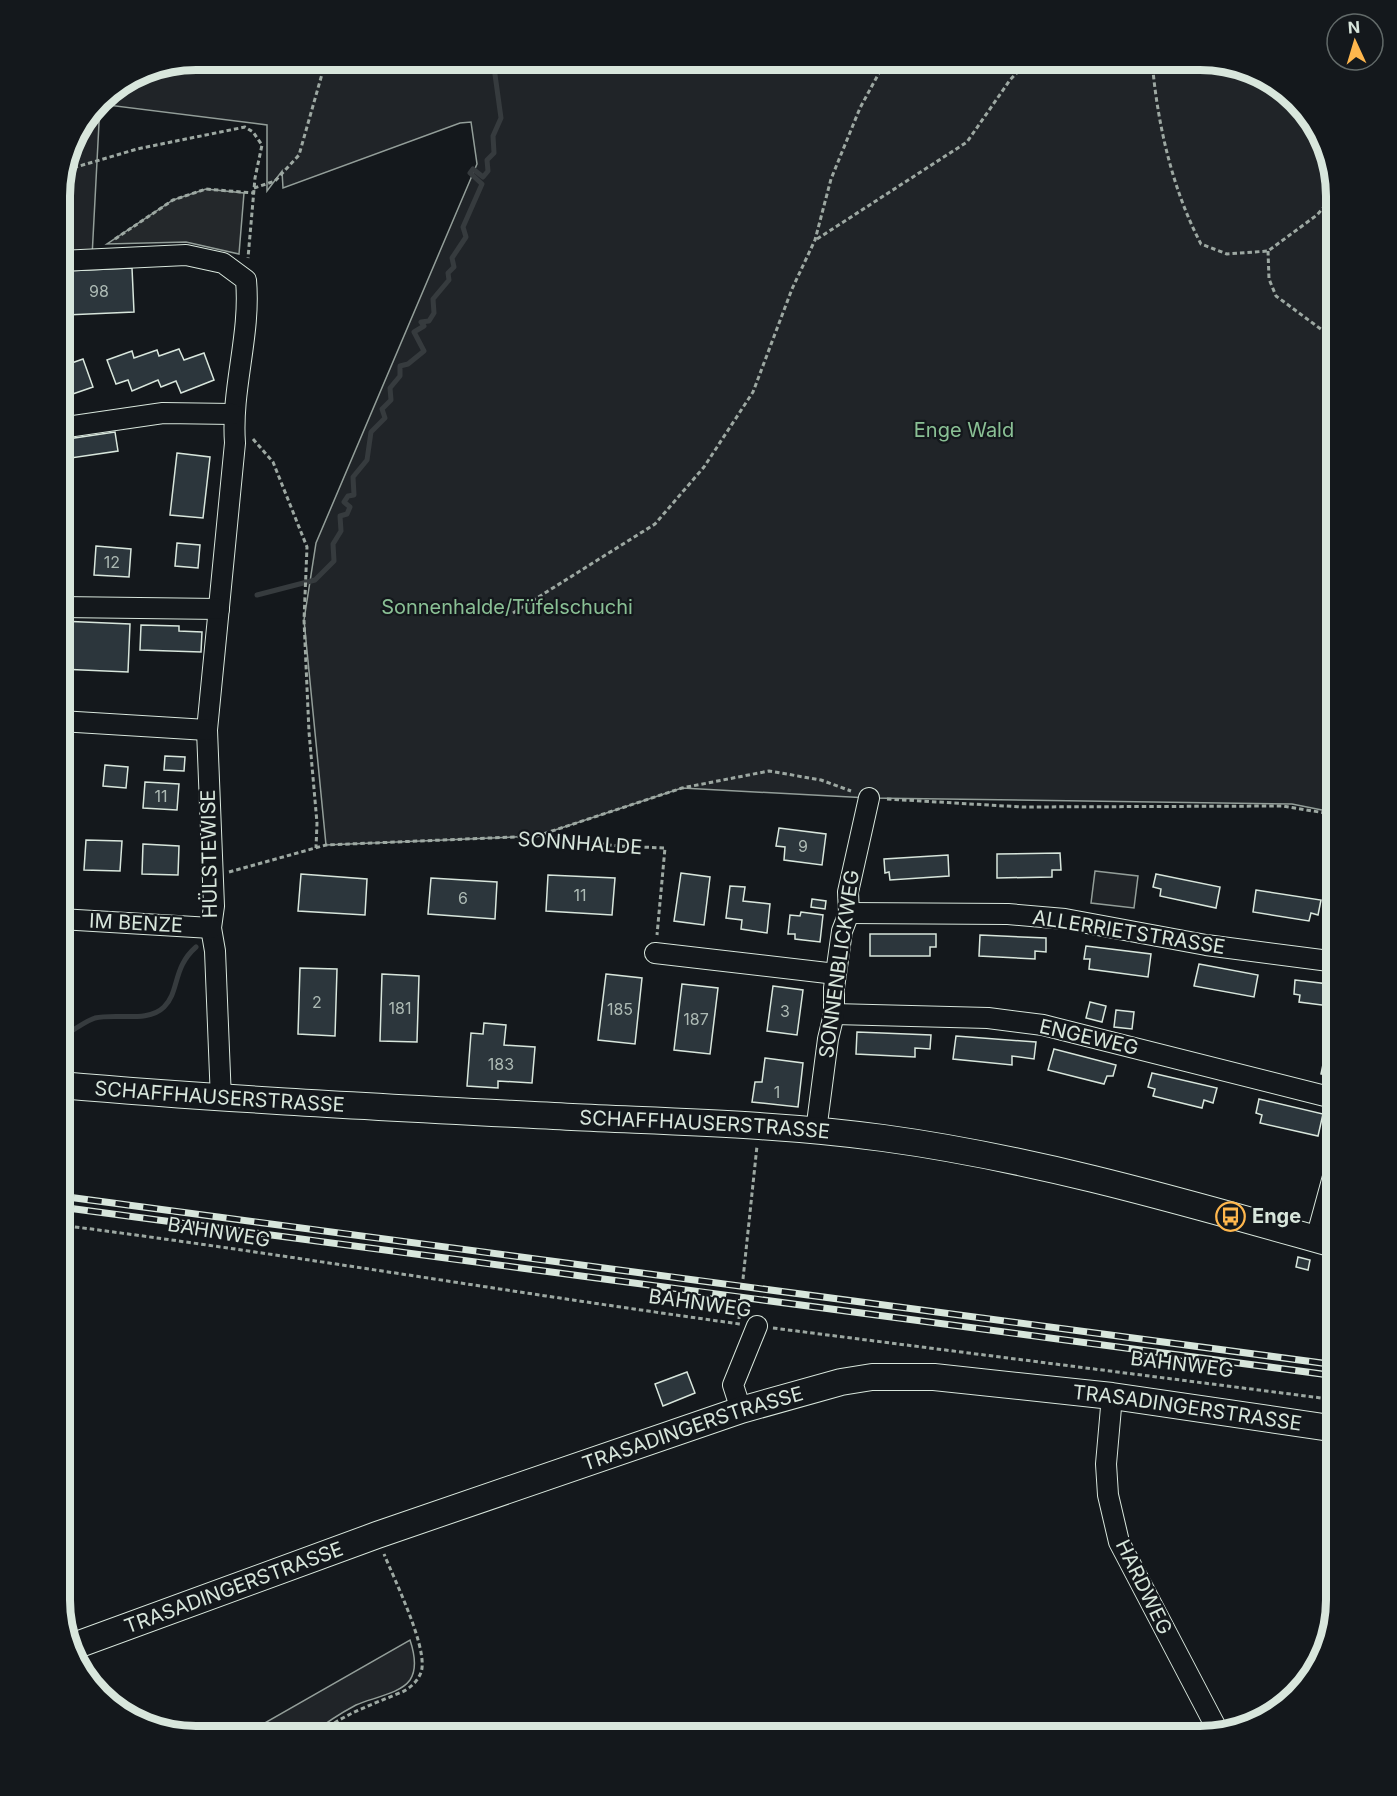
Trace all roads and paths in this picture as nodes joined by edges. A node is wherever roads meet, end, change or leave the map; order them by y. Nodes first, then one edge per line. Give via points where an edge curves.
1 (323, 71) edge
2 (880, 71) edge
3 (1019, 71) edge
4 (1153, 71) edge
5 (74, 167) edge
6 (254, 190) junction
7 (1326, 204) edge
8 (815, 240) junction
9 (1268, 251) junction
10 (92, 257) junction
11 (71, 260) edge
12 (246, 280) junction
13 (1326, 333) edge
14 (232, 414) junction
15 (71, 426) edge
16 (71, 607) edge
17 (219, 609) junction
18 (513, 613) dead end
19 (71, 721) edge
20 (207, 730) junction
21 (869, 798) junction
22 (1326, 813) edge
23 (537, 836) junction
24 (316, 848) junction
25 (212, 874) junction
26 (849, 913) junction
27 (70, 920) edge
28 (211, 928) junction
29 (655, 952) joint
30 (1326, 961) edge
31 (836, 974) junction
32 (834, 1014) junction
33 (70, 1086) edge
34 (1326, 1096) edge
35 (221, 1100) junction
36 (759, 1126) junction
37 (816, 1131) junction
38 (70, 1226) edge
39 (1326, 1242) edge
40 (743, 1279) dead end
41 (740, 1305) dead end
42 (747, 1325) junction
43 (1112, 1396) junction
44 (1326, 1399) edge
45 (741, 1410) junction
46 (1326, 1427) edge
47 (377, 1535) junction
48 (79, 1644) edge
49 (1214, 1724) edge
50 (329, 1726) edge

1 - 6 path via 299,155 275,181
2 - 8 path via 831,179
3 - 8 path via 967,142
4 - 9 path via 1155,105 1188,218 1201,244 1227,254
5 - 6 path via 137,149 245,127 254,132 262,145
6 - 10 path via 206,189 173,200
6 - 12 path
7 - 9 path
8 - 18 path via 753,392 704,467 655,524
9 - 13 path via 1269,279 1276,296
10 - 11 street
10 - 12 street via 186,255 223,263
12 - 14 street, HÜLSTEWISE via 249,308
14 - 15 street via 163,413
14 - 17 street, HÜLSTEWISE via 235,442
14 - 24 path via 273,462 307,547 304,620
16 - 17 street
17 - 20 street, HÜLSTEWISE
19 - 20 street
20 - 25 street, HÜLSTEWISE
21 - 22 path via 1022,807 1283,806
21 - 23 path via 821,780 769,771 682,788
21 - 26 street, SONNENBLICKWEG via 848,892
23 - 24 path, SONNHALDE
23 - 29 path, SONNHALDE via 665,848
24 - 25 path, SONNHALDE
25 - 28 street, HÜLSTEWISE
26 - 30 street, ALLERRIETSTRASSE via 1008,914 1065,919 1206,945
26 - 31 street, SONNENBLICKWEG via 842,931
27 - 28 street, IM BENZE
28 - 35 street, HÜLSTEWISE
29 - 31 street
31 - 32 street, SONNENBLICKWEG
32 - 34 street, ENGEWEG via 976,1017 1043,1025
32 - 37 street, SONNENBLICKWEG
33 - 35 main road, SCHAFFHAUSERSTRASSE
35 - 36 main road, SCHAFFHAUSERSTRASSE
36 - 37 main road, SCHAFFHAUSERSTRASSE
36 - 40 path
37 - 39 main road, SCHAFFHAUSERSTRASSE via 958,1150 1066,1171
38 - 42 path, BAHNWEG
41 - 42 path
42 - 44 path, BAHNWEG
42 - 45 street via 733,1385
43 - 45 main road, TRASADINGERSTRASSE via 907,1376 841,1382
43 - 46 main road, TRASADINGERSTRASSE
43 - 49 street, HARDWEG via 1106,1464 1108,1495 1119,1542
45 - 47 main road, TRASADINGERSTRASSE
47 - 48 main road, TRASADINGERSTRASSE
47 - 50 path via 419,1645 423,1669 418,1680 405,1691 347,1713

